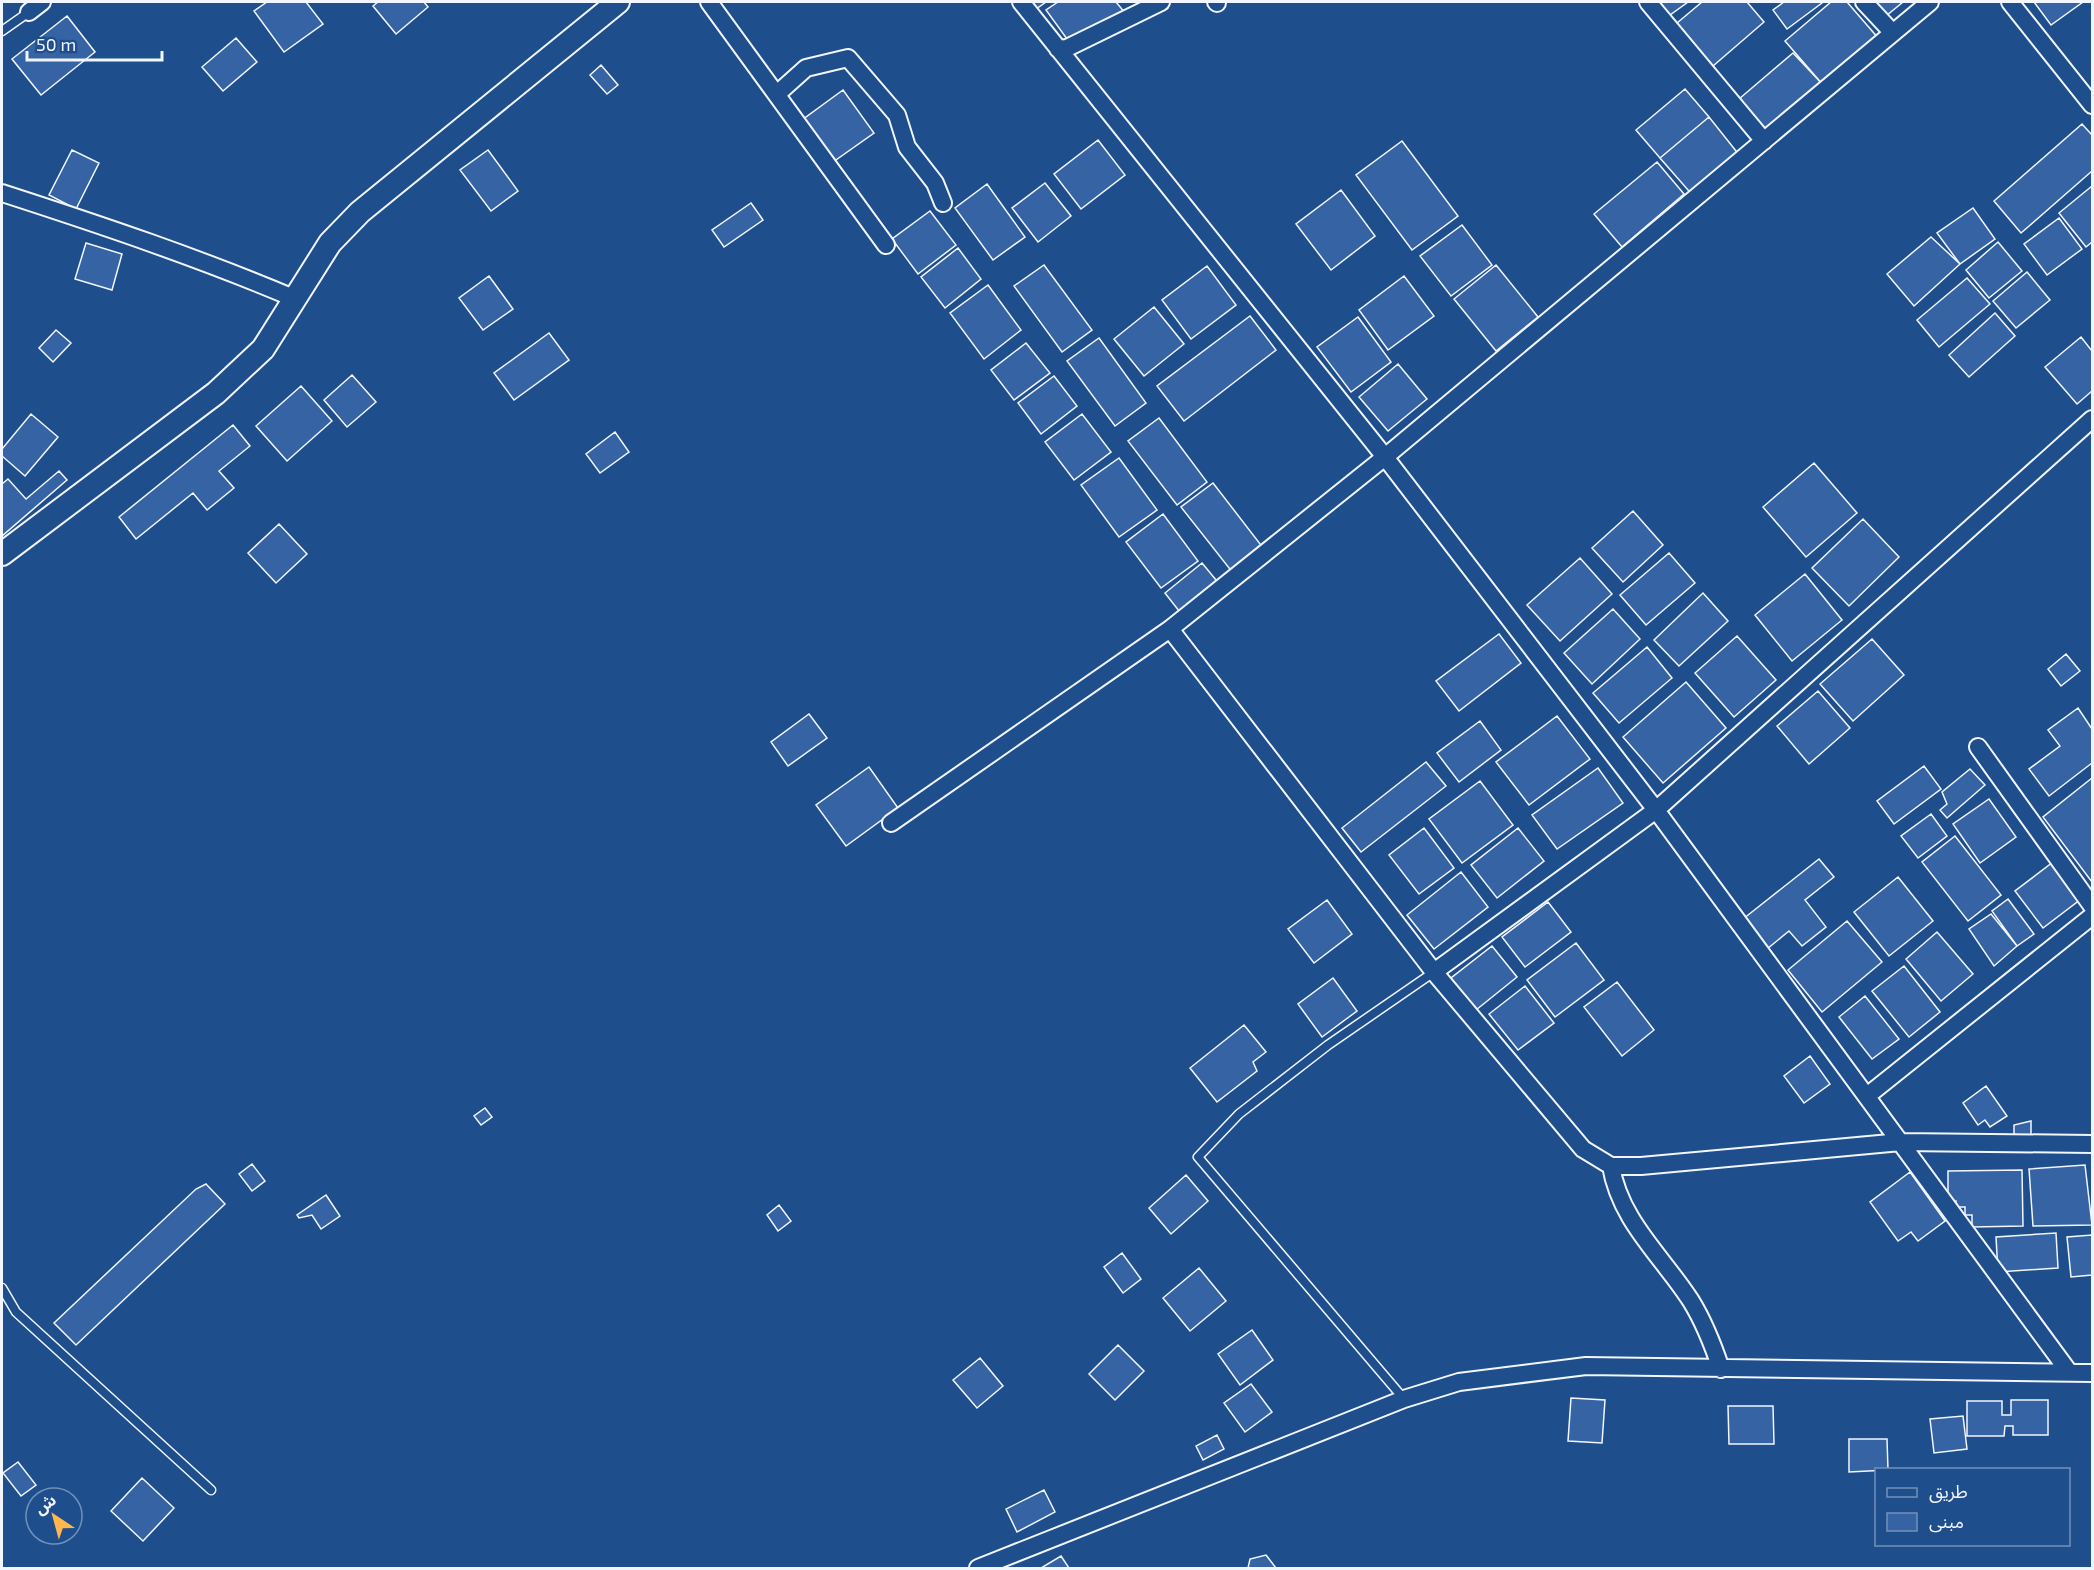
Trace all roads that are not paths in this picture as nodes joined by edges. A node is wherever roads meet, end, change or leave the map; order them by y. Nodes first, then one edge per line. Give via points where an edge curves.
1 (42, 2) edge
2 (618, 2) edge
3 (709, 2) edge
4 (1021, 2) edge
5 (1161, 2) edge
6 (1648, 2) edge
7 (1864, 2) edge
8 (1930, 2) edge
9 (2010, 2) edge
10 (29, 12) joint
11 (2, 31) edge
12 (1893, 33) junction
13 (1058, 49) junction
14 (777, 94) junction
15 (2092, 105) edge
16 (1764, 141) junction
17 (2, 193) edge
18 (943, 203) dead end
19 (886, 245) dead end
20 (296, 299) junction
21 (2092, 419) edge
22 (1385, 457) junction
23 (2, 554) edge
24 (1170, 629) junction
25 (1978, 747) dead end
26 (1656, 810) junction
27 (891, 823) dead end
28 (2092, 906) edge
29 (2092, 916) edge
30 (1434, 972) junction
31 (1867, 1096) junction
32 (1901, 1142) junction
33 (2092, 1144) edge
34 (1611, 1166) junction
35 (2, 1288) edge
36 (1721, 1369) junction
37 (2069, 1372) junction
38 (2092, 1373) edge
39 (1404, 1399) junction
40 (211, 1490) dead end
41 (978, 1569) edge

1 - 10 street
2 - 20 street via 360,212 330,243
3 - 14 street
4 - 13 street
5 - 13 street
6 - 16 street
7 - 12 street
8 - 12 street
9 - 15 street
10 - 11 lane
12 - 16 street
13 - 22 street
14 - 18 street via 806,68 848,58 897,115 907,147 936,183
14 - 19 street
16 - 22 street
17 - 20 street via 204,260
20 - 23 street via 263,349 225,386
21 - 26 street
22 - 24 street
22 - 26 street
24 - 27 street
24 - 30 street
25 - 28 street
26 - 30 street
26 - 31 street
29 - 31 street
30 - 34 street via 1583,1149
30 - 39 lane via 1239,1114 1198,1157
31 - 32 street
32 - 33 street
32 - 34 street
32 - 37 street
34 - 36 street via 1615,1185 1637,1231 1691,1301
35 - 40 lane via 16,1312
36 - 37 street
36 - 39 street via 1586,1366 1459,1382
37 - 38 street
39 - 41 street

